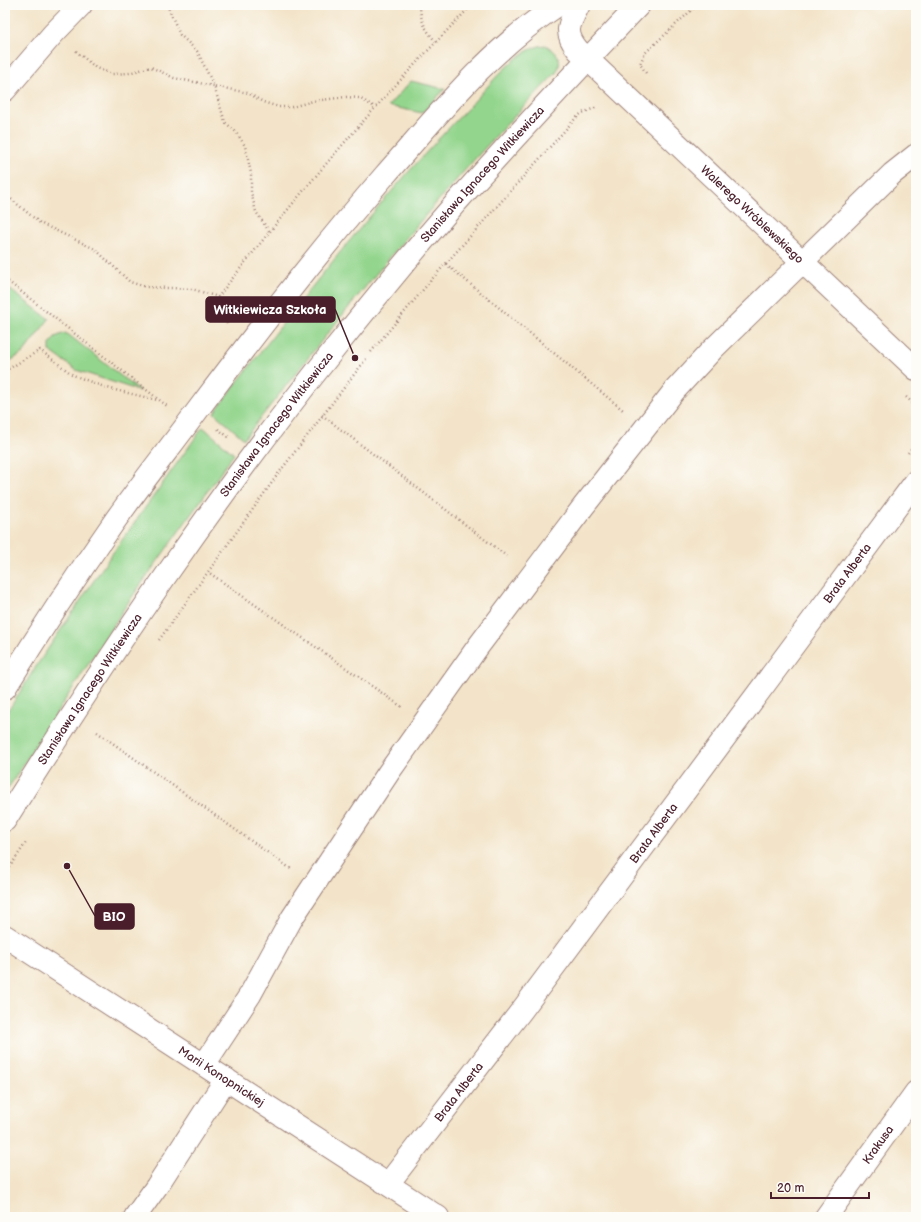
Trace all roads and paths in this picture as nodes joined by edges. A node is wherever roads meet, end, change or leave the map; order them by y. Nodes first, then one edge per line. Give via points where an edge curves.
1 (82, 5) edge
2 (167, 5) edge
3 (420, 5) edge
4 (472, 5) edge
5 (558, 5) edge
6 (579, 5) edge
7 (639, 5) edge
8 (697, 5) edge
9 (436, 42) junction
10 (76, 50) dead end
11 (588, 59) junction
12 (648, 75) dead end
13 (214, 86) junction
14 (5, 90) edge
15 (375, 107) junction
16 (601, 112) dead end
17 (916, 155) edge
18 (5, 194) edge
19 (269, 231) junction
20 (801, 262) junction
21 (446, 264) junction
22 (5, 279) edge
23 (218, 297) junction
24 (224, 331) dead end
25 (916, 369) edge
26 (5, 371) edge
27 (904, 395) dead end
28 (159, 400) junction
29 (173, 403) dead end
30 (916, 406) edge
31 (322, 415) junction
32 (213, 425) dead end
33 (645, 428) junction
34 (234, 442) dead end
35 (916, 442) edge
36 (906, 455) dead end
37 (916, 481) edge
38 (208, 572) junction
39 (532, 575) junction
40 (158, 641) dead end
41 (5, 688) edge
42 (424, 722) junction
43 (101, 726) dead end
44 (5, 820) edge
45 (314, 885) junction
46 (5, 936) edge
47 (204, 1065) junction
48 (226, 1079) junction
49 (916, 1092) edge
50 (388, 1184) junction
51 (135, 1217) edge
52 (438, 1217) edge
53 (826, 1217) edge

1 - 14 street via 53,34
2 - 13 path via 180,35 197,51
3 - 9 path via 420,16 426,30
4 - 9 path
5 - 41 street via 532,22 509,42 454,98 364,200 279,303 111,527
6 - 11 street via 568,26 569,35
7 - 11 street, Stanisława Ignacego Witkiewicza
8 - 12 path via 645,53 640,64
9 - 15 path
10 - 13 path via 96,68 112,74 151,68 174,78
11 - 20 street, Walerego Wróblewskiego
11 - 44 street, Stanisława Ignacego Witkiewicza via 456,203 334,349 252,455 116,647
13 - 15 path via 248,93 263,102 279,107 346,97 359,98
13 - 19 path via 225,122 237,133 245,146 256,212
15 - 19 path
16 - 21 path via 595,108 582,112
17 - 20 street via 892,174
18 - 23 path via 40,223 95,249 130,282 146,287 192,289
19 - 23 path
20 - 25 street, Walerego Wróblewskiego
20 - 33 street via 712,350 675,390
21 - 31 path via 369,354
21 - 33 path
22 - 28 path
23 - 24 path via 227,325
26 - 28 path via 40,350 73,375 107,388
27 - 30 path
28 - 29 path via 169,408
31 - 38 path
31 - 39 path
32 - 34 path
33 - 39 street
35 - 36 path
37 - 50 street, Brata Alberta via 550,973
38 - 40 path
38 - 42 path
39 - 42 street
42 - 45 street
43 - 45 path via 96,733
45 - 47 street via 292,918 250,995
46 - 47 street, Marii Konopnickiej
47 - 48 street, Marii Konopnickiej
48 - 50 street, Marii Konopnickiej
48 - 51 street
49 - 53 street, Krakusa
50 - 52 street, Marii Konopnickiej

